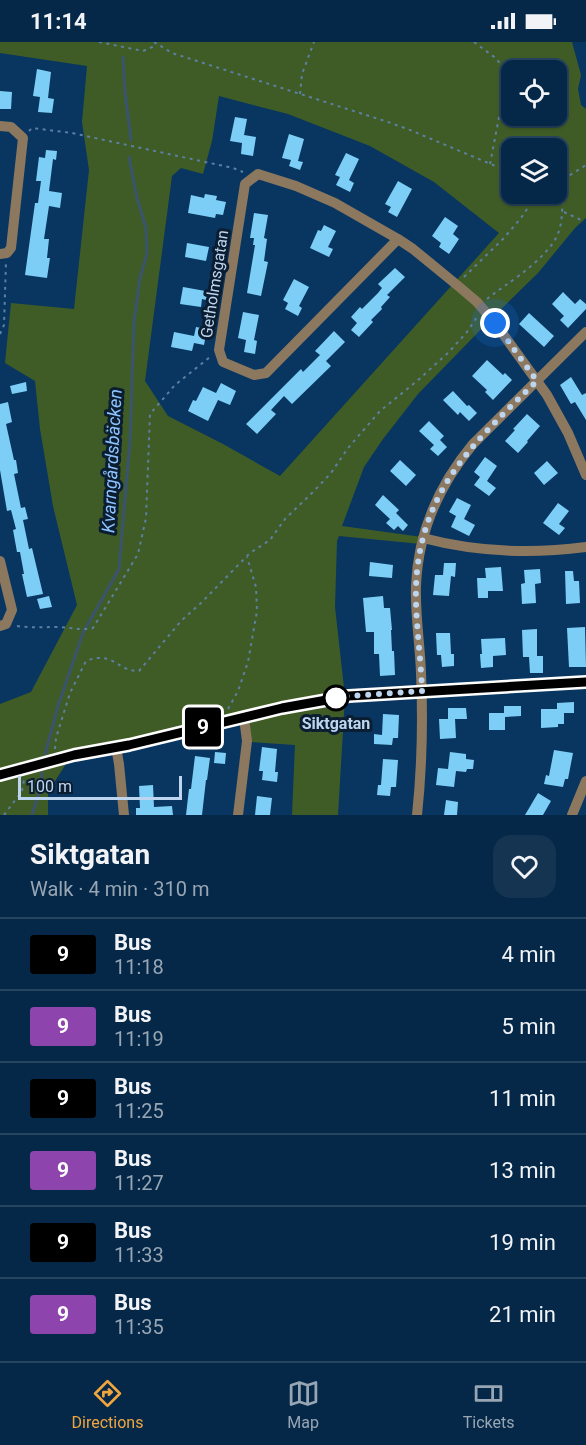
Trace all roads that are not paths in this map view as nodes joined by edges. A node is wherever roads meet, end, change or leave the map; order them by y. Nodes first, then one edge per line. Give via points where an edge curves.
1 (0, 126) edge
2 (398, 239) junction
3 (3, 254) edge
4 (586, 333) edge
5 (537, 381) junction
6 (586, 475) edge
7 (423, 538) junction
8 (586, 547) edge
9 (0, 561) edge
10 (3, 625) edge
11 (586, 682) edge
12 (422, 691) junction
13 (244, 718) junction
14 (116, 747) junction
15 (0, 775) edge
16 (586, 782) edge
17 (124, 815) edge
18 (238, 815) edge
19 (417, 815) edge
20 (572, 815) edge

1 - 3 street via 11,127 23,138 11,248
2 - 2 street, Getholmsgatan via 335,203 258,174 245,184 219,350 223,362 254,375 266,373
2 - 5 street via 483,309
4 - 5 street
5 - 6 street via 568,433
5 - 7 street via 473,444 452,472
7 - 8 street via 506,550
7 - 12 street via 416,588
9 - 10 street via 12,610
11 - 12 street
12 - 13 street via 349,696
12 - 19 street
13 - 14 street
13 - 18 street via 247,741
14 - 15 street
14 - 17 street
16 - 20 street

